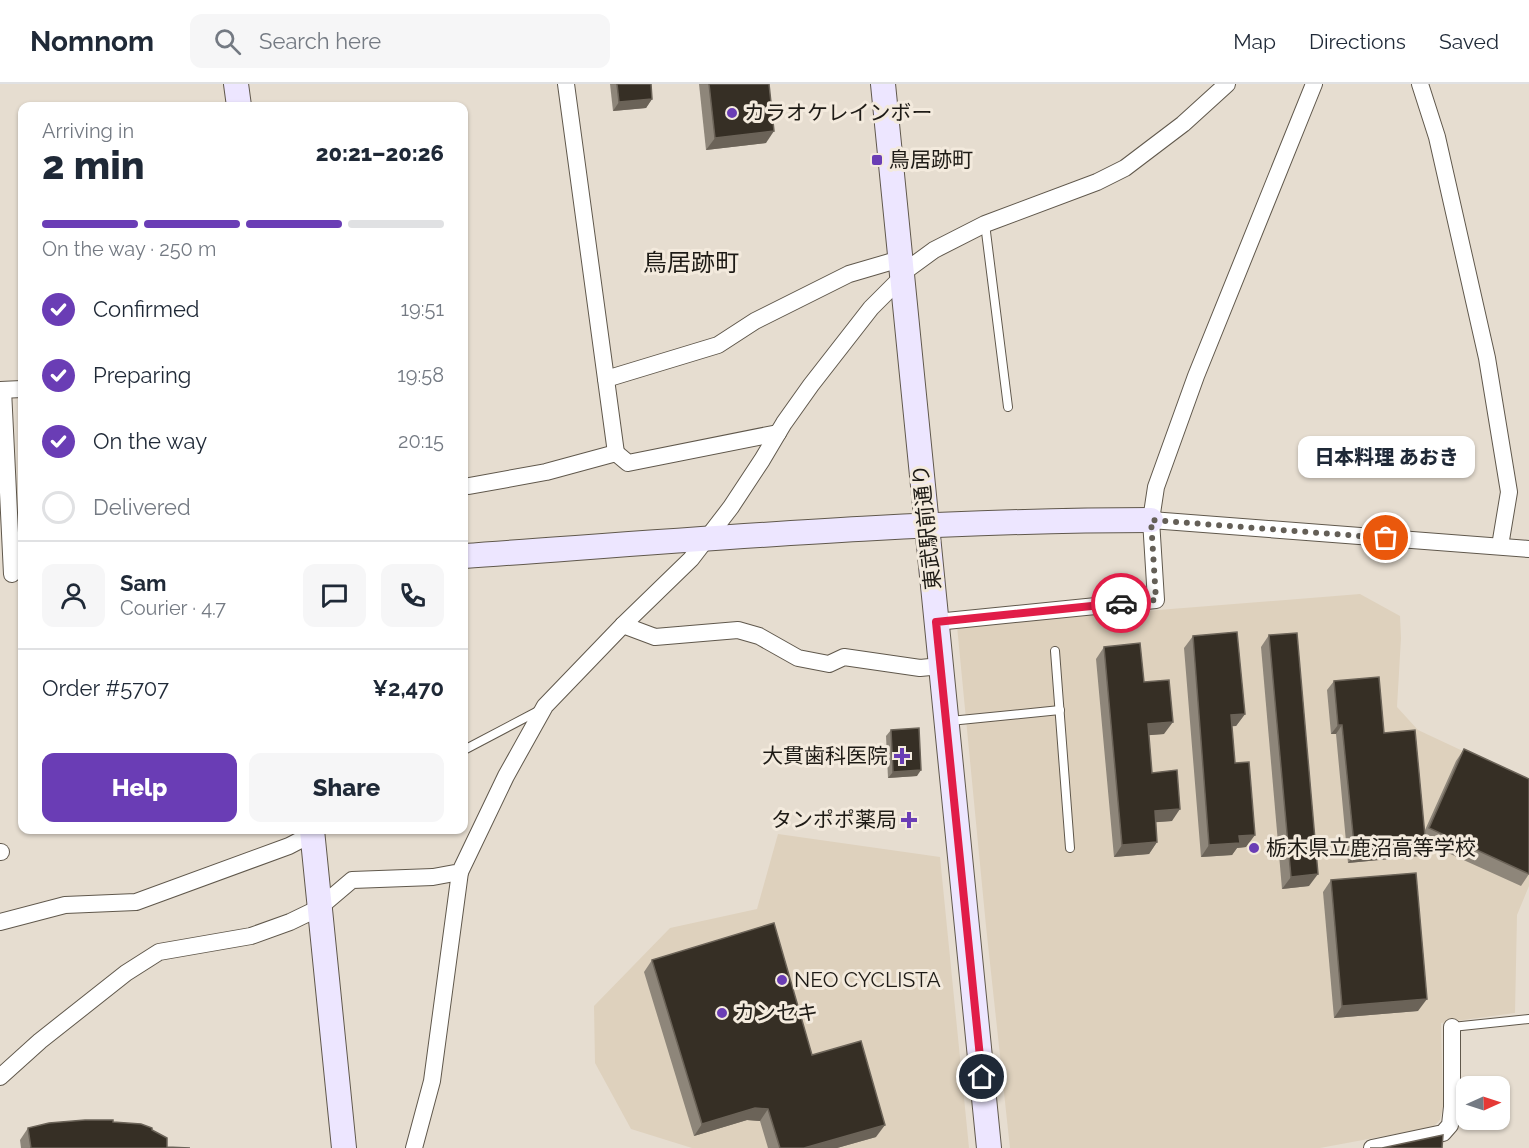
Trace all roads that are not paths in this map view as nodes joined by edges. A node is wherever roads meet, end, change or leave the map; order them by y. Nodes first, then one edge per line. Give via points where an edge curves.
1 (236, 84) edge
2 (566, 84) edge
3 (883, 84) edge
4 (1227, 84) edge
5 (1314, 84) edge
6 (1420, 84) edge
7 (238, 102) edge
8 (985, 224) junction
9 (901, 268) junction
10 (606, 379) junction
11 (18, 389) edge
12 (1, 390) edge
13 (1008, 407) dead end
14 (778, 433) junction
15 (616, 453) junction
16 (468, 485) edge
17 (1151, 520) junction
18 (927, 527) junction
19 (705, 539) junction
20 (1500, 546) junction
21 (1529, 549) edge
22 (468, 556) edge
23 (12, 574) dead end
24 (936, 622) junction
25 (623, 625) junction
26 (1056, 651) dead end
27 (941, 666) junction
28 (545, 706) junction
29 (1060, 710) junction
30 (946, 721) junction
31 (468, 748) edge
32 (310, 834) edge
33 (315, 834) edge
34 (1070, 848) dead end
35 (460, 872) junction
36 (319, 908) junction
37 (0, 922) edge
38 (1529, 1019) edge
39 (1452, 1027) joint
40 (0, 1077) edge
41 (344, 1148) edge
42 (414, 1148) edge
43 (989, 1148) edge
44 (1372, 1148) edge

1 - 7 street
2 - 10 street
3 - 9 street, 東武駅前通り
4 - 8 street via 1125,168
5 - 17 street via 1196,376 1156,487
6 - 20 street via 1437,137 1487,358 1509,492
8 - 9 street
8 - 13 lane
9 - 10 street via 849,274 755,321 718,345
9 - 14 street
9 - 18 street, 東武駅前通り
10 - 15 street
11 - 12 street
12 - 23 street
14 - 15 street via 628,463
14 - 19 street via 731,507
15 - 16 street via 546,472
17 - 18 street
17 - 20 street
17 - 24 street via 1156,600
18 - 19 street
18 - 24 street, 東武駅前通り
19 - 22 street
19 - 25 street via 691,559
20 - 21 street
24 - 27 street, 東武駅前通り
25 - 27 street via 655,637 738,630 759,636 798,658 830,664 844,657 921,668
25 - 28 street
26 - 29 lane
27 - 30 street, 東武駅前通り
28 - 31 lane
28 - 35 street
29 - 30 lane
29 - 34 lane
30 - 43 street, 東武駅前通り
32 - 37 street via 289,846 136,902 65,905
33 - 36 street
35 - 36 street via 352,880
35 - 42 street via 432,1081
36 - 40 street via 250,936 159,952 126,973
36 - 41 street
38 - 39 lane
39 - 44 street via 1450,1125 1443,1133

